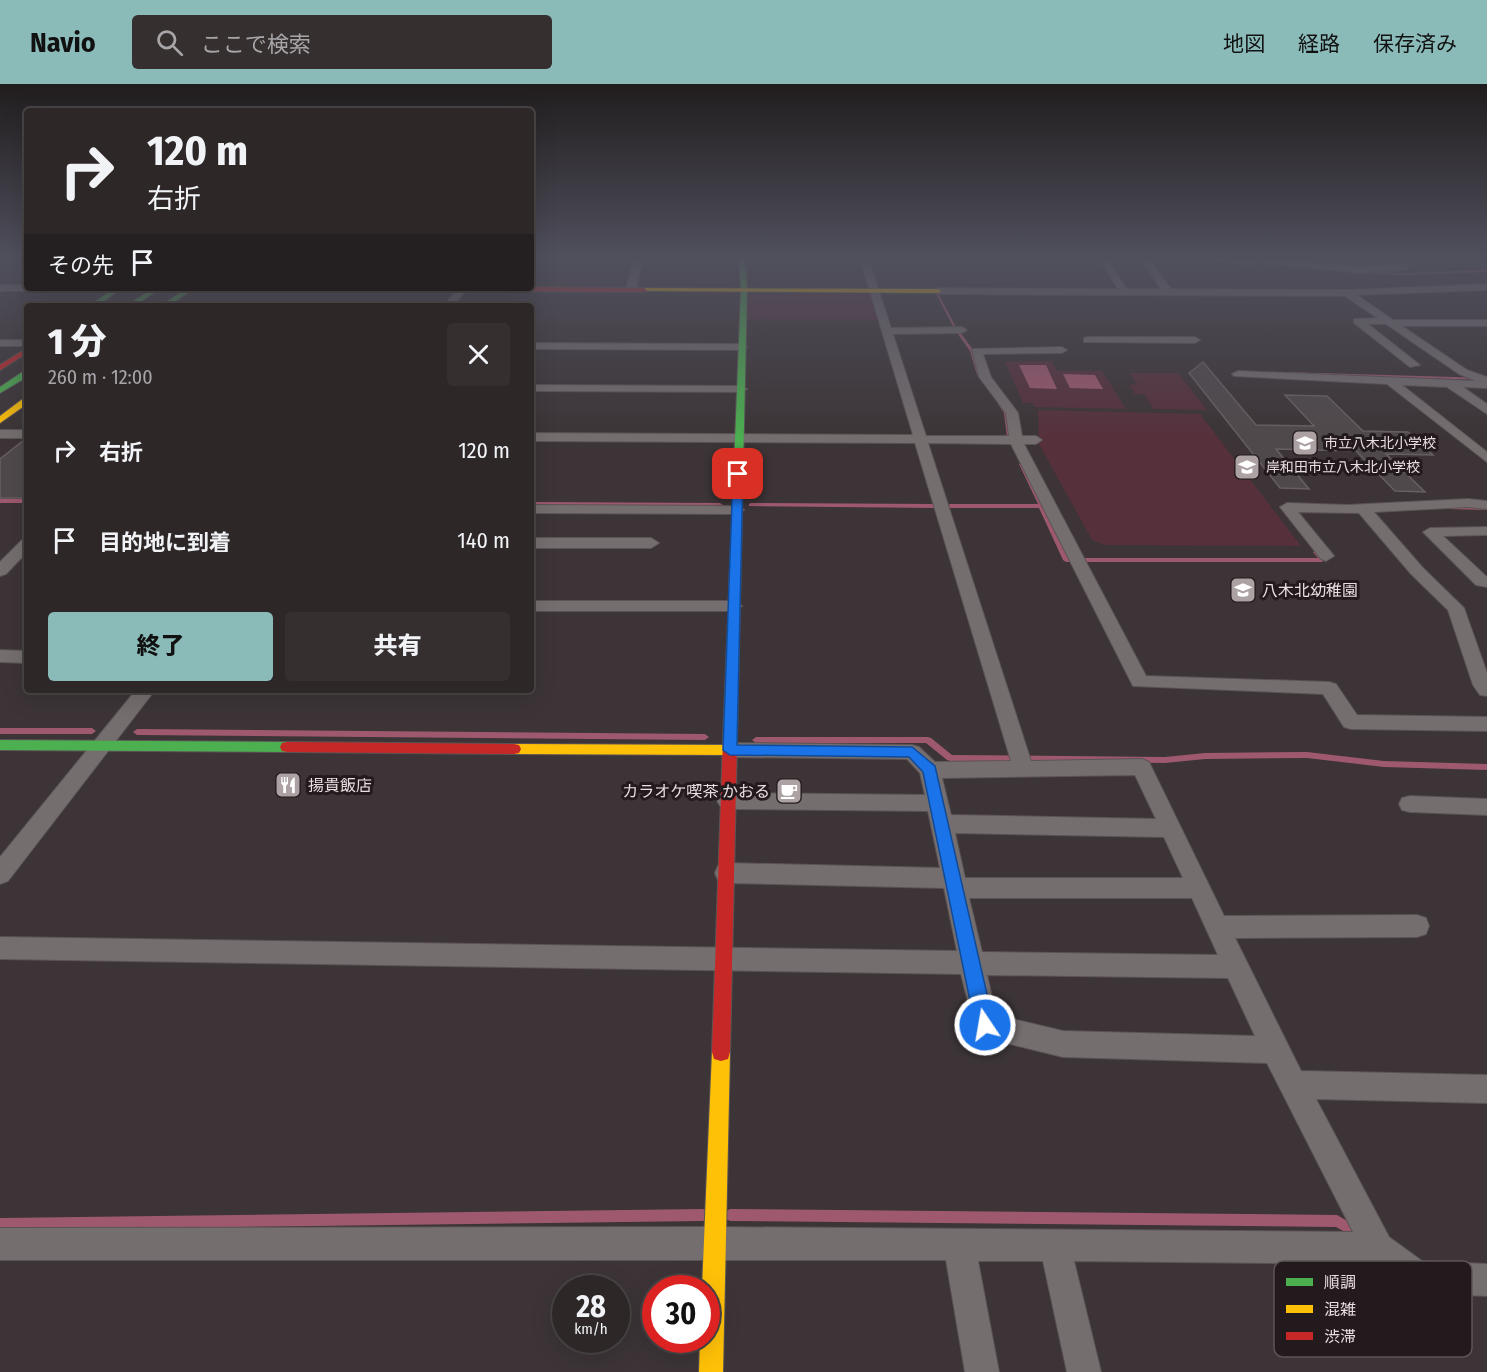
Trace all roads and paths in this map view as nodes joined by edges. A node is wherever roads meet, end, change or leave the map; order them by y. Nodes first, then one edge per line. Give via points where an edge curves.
1 (743, 318) edge
2 (882, 318) edge
3 (1385, 318) edge
4 (1390, 322) junction
5 (1487, 323) edge
6 (962, 330) dead end
7 (886, 331) junction
8 (1088, 340) dead end
9 (1195, 340) dead end
10 (0, 343) edge
11 (24, 343) edge
12 (534, 346) edge
13 (742, 347) junction
14 (1062, 350) dead end
15 (24, 352) edge
16 (1414, 365) dead end
17 (0, 368) edge
18 (1238, 374) dead end
19 (24, 376) edge
20 (1391, 382) junction
21 (1487, 383) edge
22 (1451, 384) junction
23 (24, 388) edge
24 (534, 388) edge
25 (741, 389) junction
26 (4, 398) edge
27 (24, 402) edge
28 (1487, 410) edge
29 (24, 417) edge
30 (0, 420) edge
31 (0, 434) edge
32 (24, 434) edge
33 (534, 437) edge
34 (739, 438) junction
35 (920, 439) junction
36 (1016, 440) junction
37 (1036, 440) dead end
38 (1487, 458) edge
39 (1487, 505) edge
40 (1363, 508) junction
41 (534, 510) edge
42 (737, 510) junction
43 (618, 526) junction
44 (1487, 531) edge
45 (534, 542) edge
46 (651, 543) dead end
47 (24, 546) edge
48 (1326, 556) dead end
49 (0, 571) edge
50 (1487, 582) edge
51 (534, 606) edge
52 (734, 606) junction
53 (0, 656) edge
54 (24, 657) edge
55 (1487, 690) edge
56 (144, 693) edge
57 (1487, 724) edge
58 (0, 745) edge
59 (102, 746) junction
60 (730, 750) junction
61 (1023, 768) junction
62 (930, 770) junction
63 (728, 801) junction
64 (1410, 804) dead end
65 (1487, 807) edge
66 (939, 813) junction
67 (1169, 828) junction
68 (726, 873) junction
69 (0, 874) edge
70 (954, 883) junction
71 (1199, 888) junction
72 (1417, 926) dead end
73 (1217, 927) junction
74 (0, 948) edge
75 (723, 959) junction
76 (971, 963) junction
77 (1236, 967) junction
78 (1275, 1050) junction
79 (1293, 1085) junction
80 (1487, 1089) edge
81 (715, 1243) junction
82 (0, 1244) edge
83 (959, 1244) junction
84 (1055, 1246) junction
85 (1378, 1248) junction
86 (1395, 1261) edge
87 (1472, 1279) edge
88 (1487, 1280) edge
89 (711, 1372) edge
90 (982, 1372) edge
91 (1084, 1372) edge

1 - 13 main road
2 - 7 street
3 - 4 street
4 - 5 street
4 - 16 street via 1358,321
4 - 21 street via 1463,372
6 - 7 street
7 - 35 street
8 - 9 street
10 - 11 street
12 - 13 street
13 - 25 main road
14 - 36 street via 1035,346 976,351 985,377 1012,413
15 - 17 main road
18 - 20 street
19 - 26 main road
20 - 22 street
20 - 38 street
21 - 22 street
22 - 28 street
23 - 26 main road
24 - 25 street
25 - 34 main road
27 - 30 main road
29 - 31 main road
31 - 32 street
33 - 34 street
34 - 35 street
34 - 42 main road
35 - 36 street
35 - 61 street
36 - 37 street
36 - 57 street via 1140,682 1329,688 1351,722
39 - 40 street
40 - 48 street via 1287,507
40 - 55 street via 1417,571 1456,608
41 - 43 street
42 - 43 street
42 - 52 main road
43 - 45 street
43 - 46 street
44 - 50 street via 1430,532 1482,582
47 - 49 street
51 - 52 street
52 - 60 main road
53 - 54 street
56 - 59 street
58 - 59 main road
59 - 60 main road
59 - 69 street
60 - 62 street via 912,752
60 - 63 main road
61 - 62 street
61 - 67 street via 1142,767
62 - 66 street
63 - 66 street
63 - 68 main road
64 - 65 street
66 - 67 street
66 - 70 street
67 - 71 street
68 - 70 street
68 - 75 main road
70 - 71 street
70 - 76 street
71 - 73 street
72 - 73 street
73 - 77 street
74 - 75 street
75 - 76 street
75 - 81 main road
76 - 77 street
76 - 78 street via 985,1025 1063,1044
77 - 78 street
78 - 79 street
79 - 80 street
79 - 85 street
81 - 82 street
81 - 83 street
81 - 89 main road
83 - 84 street
83 - 90 street
84 - 85 street
84 - 91 street
85 - 86 street
87 - 88 street

